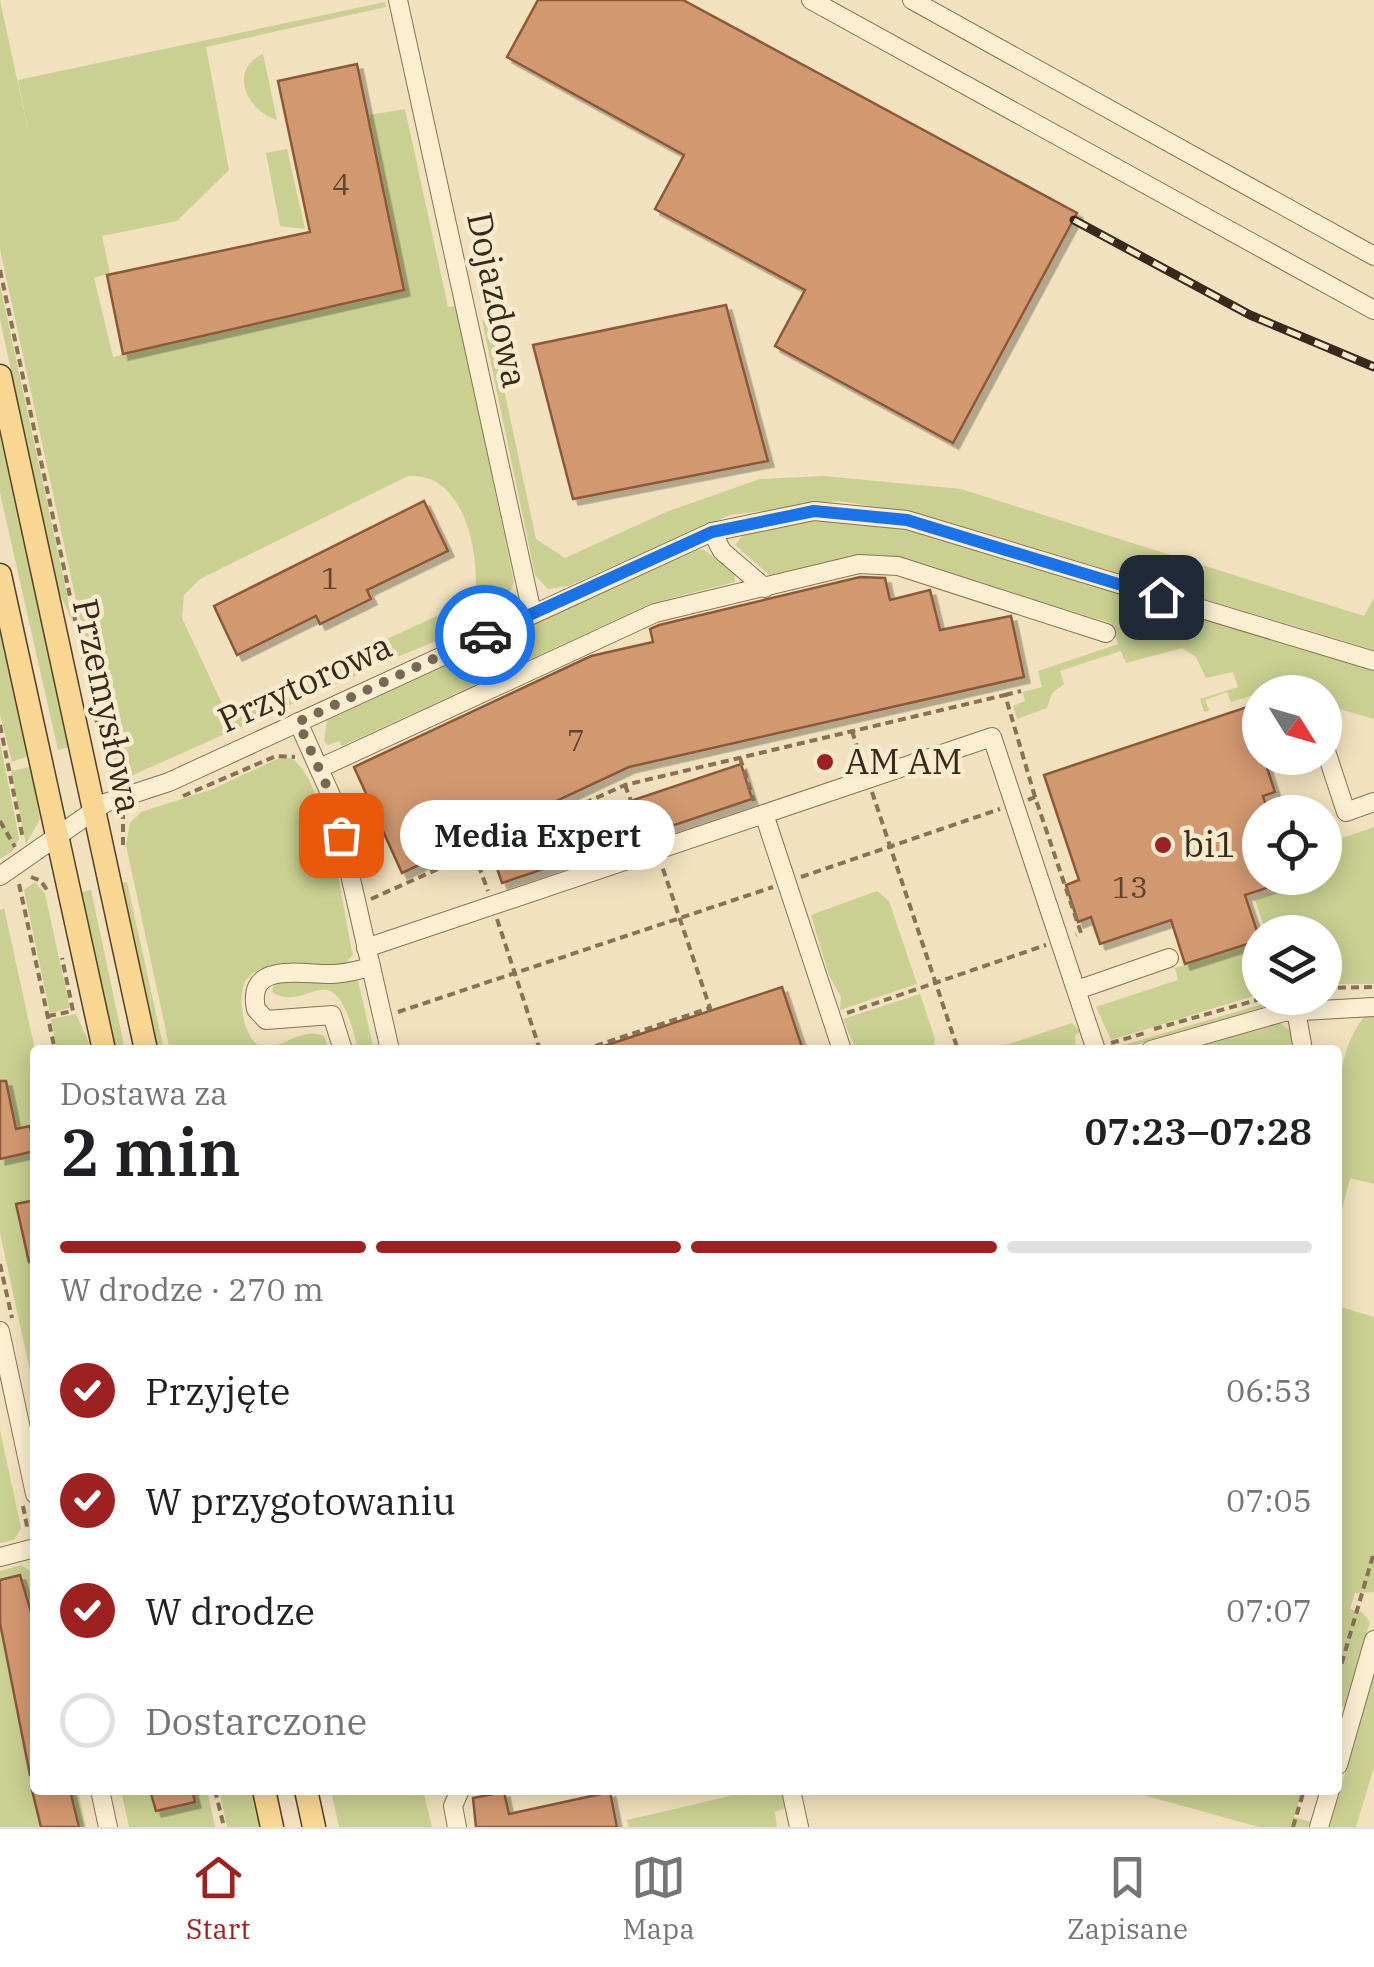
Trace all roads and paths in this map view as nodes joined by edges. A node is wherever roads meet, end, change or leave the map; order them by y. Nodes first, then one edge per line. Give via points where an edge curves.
1 (398, 0) edge
2 (811, 0) edge
3 (912, 0) edge
4 (1374, 256) edge
5 (0, 270) edge
6 (1374, 310) edge
7 (0, 376) edge
8 (712, 532) junction
9 (0, 575) edge
10 (765, 588) junction
11 (532, 613) junction
12 (1106, 633) dead end
13 (1374, 661) edge
14 (1021, 692) dead end
15 (1005, 695) junction
16 (298, 722) junction
17 (0, 725) edge
18 (852, 731) junction
19 (300, 760) dead end
20 (320, 768) junction
21 (1334, 775) edge
22 (115, 776) dead end
23 (868, 779) junction
24 (626, 785) junction
25 (1035, 797) dead end
26 (180, 798) dead end
27 (631, 801) dead end
28 (1374, 802) edge
29 (94, 811) junction
30 (133, 813) dead end
31 (764, 814) junction
32 (0, 821) edge
33 (126, 822) dead end
34 (57, 838) junction
35 (657, 850) junction
36 (474, 853) junction
37 (20, 867) edge
38 (49, 894) dead end
39 (492, 904) junction
40 (357, 905) junction
41 (1060, 940) junction
42 (60, 948) dead end
43 (366, 948) junction
44 (1170, 958) dead end
45 (371, 967) junction
46 (936, 983) junction
47 (1342, 988) edge
48 (1374, 988) edge
49 (1077, 990) junction
50 (1242, 1005) edge
51 (1374, 1007) edge
52 (1342, 1008) edge
53 (1278, 1015) edge
54 (1297, 1015) edge
55 (48, 1016) junction
56 (832, 1018) junction
57 (54, 1045) edge
58 (103, 1045) edge
59 (145, 1045) edge
60 (341, 1045) edge
61 (389, 1045) edge
62 (538, 1045) edge
63 (598, 1045) edge
64 (840, 1045) edge
65 (956, 1045) edge
66 (1094, 1045) edge
67 (1169, 1045) edge
68 (1302, 1045) edge
69 (0, 1331) edge
70 (5, 1380) edge
71 (30, 1475) edge
72 (30, 1517) edge
73 (26, 1518) dead end
74 (30, 1549) edge
75 (1374, 1552) edge
76 (0, 1557) edge
77 (1374, 1640) edge
78 (1342, 1662) edge
79 (1342, 1751) edge
80 (101, 1795) edge
81 (217, 1795) edge
82 (265, 1795) edge
83 (307, 1795) edge
84 (458, 1795) edge
85 (791, 1795) edge
86 (1303, 1795) edge
87 (1329, 1795) edge
88 (108, 1827) edge
89 (224, 1827) edge
90 (272, 1827) edge
91 (314, 1827) edge
92 (457, 1827) edge
93 (798, 1827) edge
94 (1293, 1827) edge
95 (1320, 1827) edge

1 - 11 street, Dojazdowa
2 - 6 street
3 - 4 street
5 - 22 path via 103,750
7 - 29 main road, Przemysłowa
8 - 10 street via 722,551
8 - 11 street, Przytorowa
8 - 13 street, Przytorowa via 814,511 884,516
9 - 34 main road
10 - 12 street via 859,564 898,566
10 - 20 street via 654,613
11 - 16 street, Przytorowa
14 - 15 path
15 - 18 path
15 - 25 path
16 - 20 street
16 - 29 street, Przytorowa
17 - 37 path
18 - 23 path
18 - 24 path
19 - 26 path via 276,756
20 - 40 street
21 - 28 street via 1346,812
23 - 31 street
23 - 41 street via 992,737
23 - 46 path
24 - 27 path
24 - 36 path
29 - 34 street, Przytorowa
29 - 59 main road, Przemysłowa
30 - 33 path
31 - 35 street
31 - 56 street
32 - 37 path
34 - 37 street, Przytorowa
34 - 58 main road
35 - 39 street
35 - 63 path via 710,1008
36 - 39 path
36 - 40 path
37 - 38 path
37 - 55 path
39 - 43 street
39 - 62 path
40 - 43 street
41 - 46 path
41 - 49 street
42 - 55 path via 73,1011
43 - 45 street
44 - 49 street
45 - 60 street via 274,974 256,989 256,1009 266,1020 332,1015
45 - 61 street
46 - 56 path
46 - 65 path
47 - 48 path
49 - 66 street
50 - 66 path via 1116,1043 1102,1036
51 - 52 street
53 - 67 street
54 - 68 street
55 - 57 path
56 - 64 street
69 - 70 street
70 - 71 street
72 - 73 path
74 - 76 street
75 - 78 path
77 - 79 street
80 - 88 street
81 - 89 path
82 - 90 main road
83 - 91 main road
84 - 92 street
85 - 93 street
86 - 94 path
87 - 95 street

